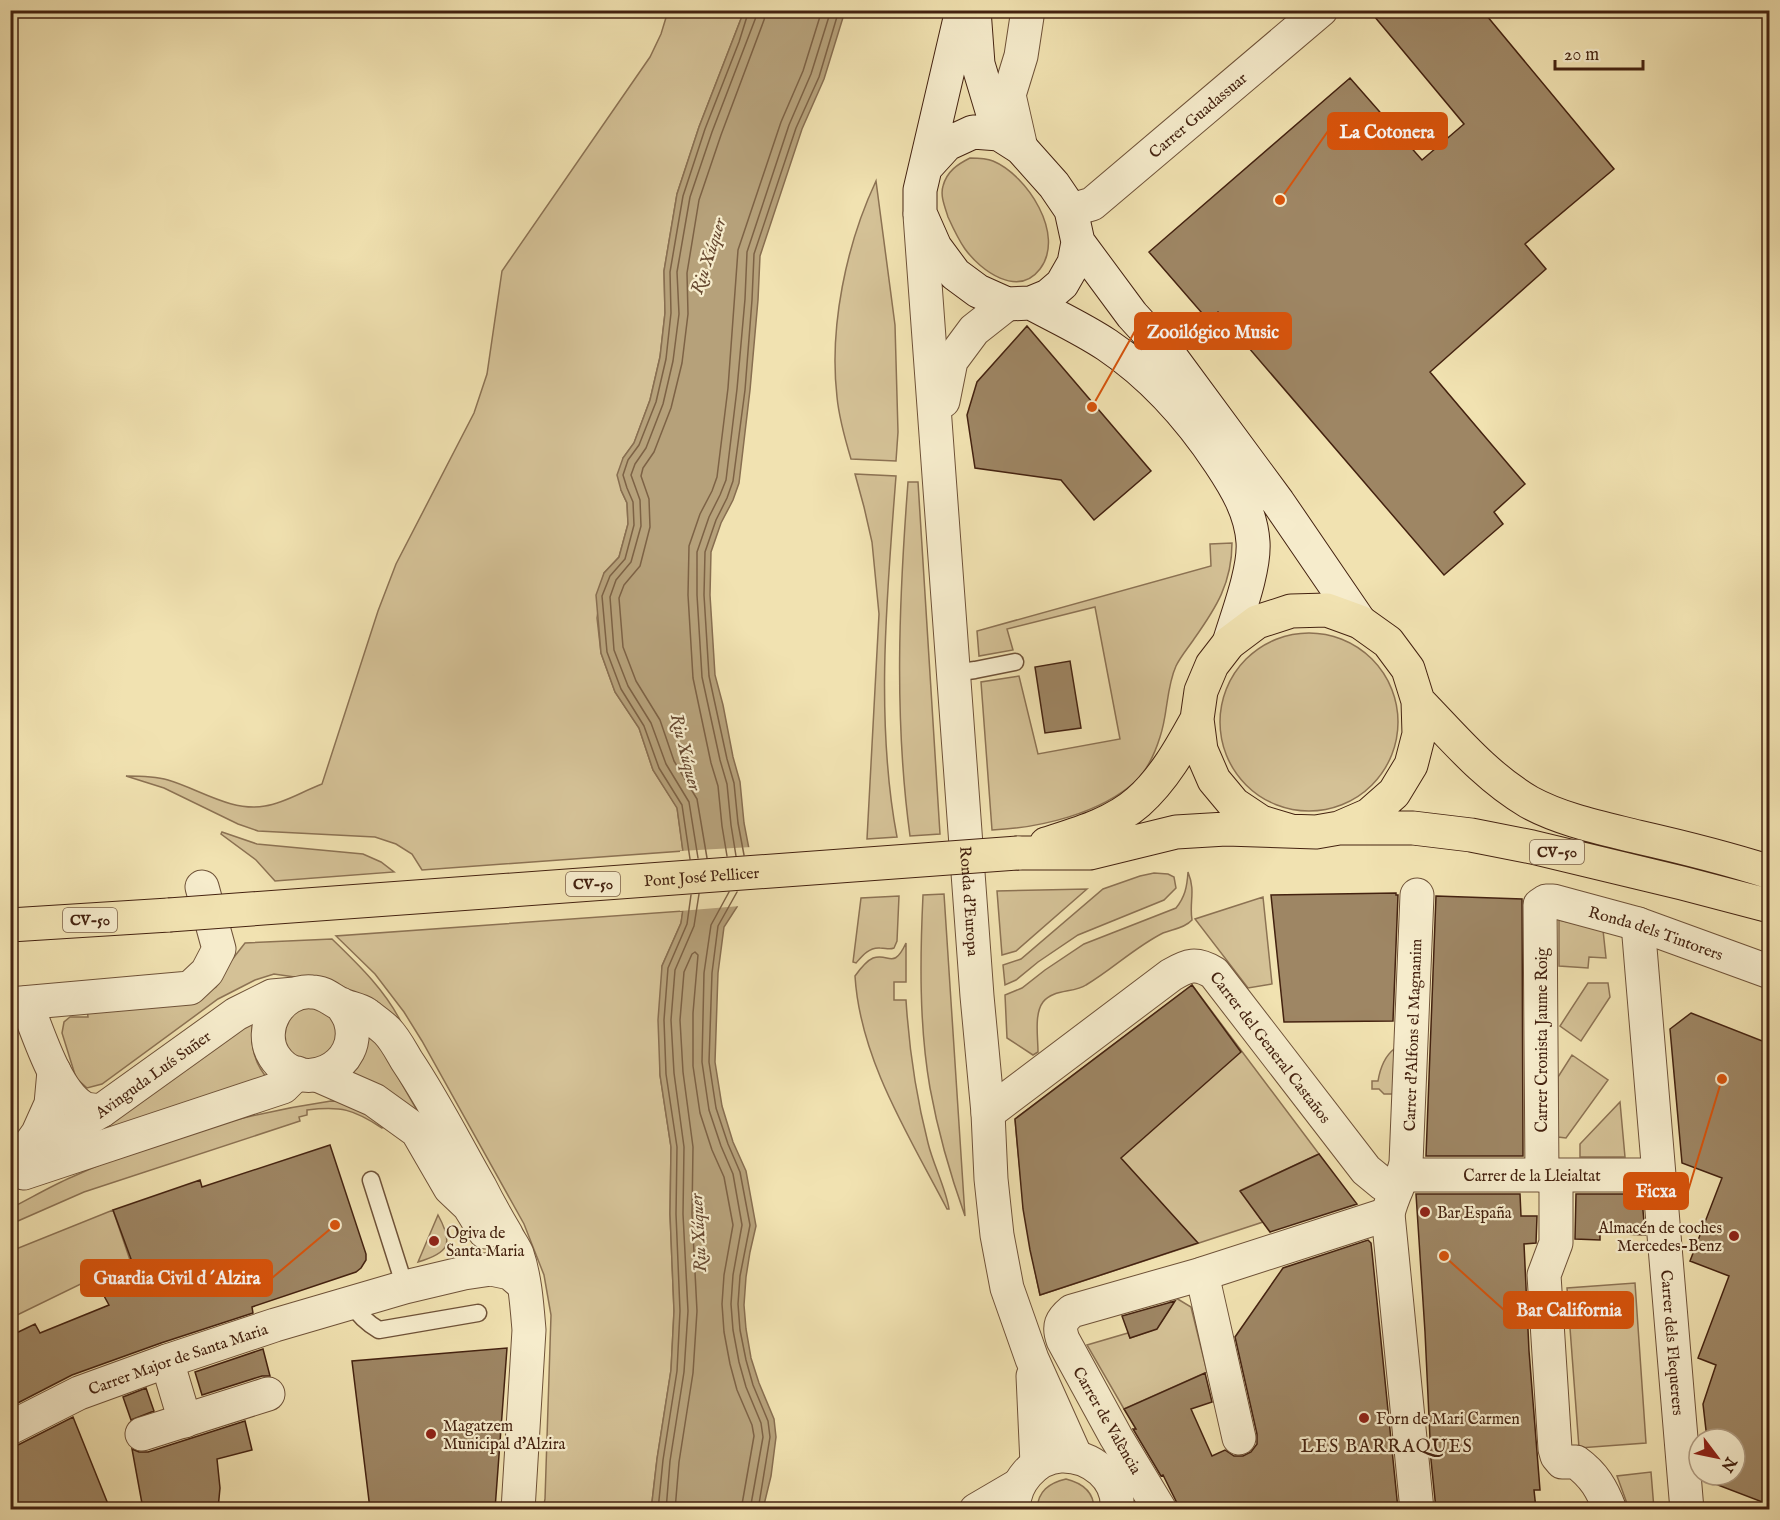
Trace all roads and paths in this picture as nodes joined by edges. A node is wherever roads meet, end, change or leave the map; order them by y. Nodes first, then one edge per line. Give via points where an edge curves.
1 (962, 10) edge
2 (974, 10) edge
3 (1028, 10) edge
4 (1321, 10) edge
5 (1010, 141) junction
6 (926, 167) junction
7 (1071, 210) junction
8 (920, 213) junction
9 (1078, 242) junction
10 (1019, 304) junction
11 (936, 438) junction
12 (1360, 622) junction
13 (1229, 643) junction
14 (1015, 662) dead end
15 (953, 672) junction
16 (1418, 701) junction
17 (1197, 719) junction
18 (1339, 828) junction
19 (1291, 831) junction
20 (1018, 853) junction
21 (1770, 872) edge
22 (202, 887) dead end
23 (1417, 895) dead end
24 (1540, 905) joint
25 (1770, 906) edge
26 (1638, 924) junction
27 (10, 925) edge
28 (1770, 972) edge
29 (297, 994) junction
30 (18, 1004) edge
31 (341, 1004) junction
32 (54, 1071) junction
33 (307, 1074) junction
34 (100, 1111) junction
35 (988, 1113) junction
36 (13, 1168) edge
37 (1549, 1175) junction
38 (1658, 1175) junction
39 (371, 1180) dead end
40 (450, 1188) junction
41 (1396, 1193) junction
42 (1202, 1274) junction
43 (516, 1279) junction
44 (409, 1286) junction
45 (351, 1304) junction
46 (478, 1312) dead end
47 (1032, 1359) junction
48 (166, 1361) junction
49 (268, 1394) dead end
50 (185, 1421) junction
51 (10, 1428) edge
52 (142, 1434) dead end
53 (1239, 1438) dead end
54 (1076, 1457) junction
55 (1023, 1487) edge
56 (518, 1509) edge
57 (976, 1509) edge
58 (1117, 1509) edge
59 (1160, 1509) edge
60 (1417, 1509) edge
61 (1610, 1509) edge
62 (1687, 1509) edge

1 - 6 street
2 - 5 street via 978,64
3 - 5 street via 1021,56 1009,95
4 - 7 street, Carrer Guadassuar via 1092,204
5 - 6 street via 973,132 947,144
5 - 7 street via 1054,185
6 - 8 street
7 - 9 street
8 - 10 street via 935,247 955,274 978,291
8 - 11 street, Ronda d'Europa
9 - 10 street via 1074,263 1062,284 1048,296
9 - 12 street via 1132,315 1181,370
10 - 11 street via 974,330 951,361
10 - 13 street via 1087,333 1148,376 1186,417 1236,488 1249,515 1253,542 1252,562
11 - 15 street, Ronda d'Europa
12 - 13 main road, CV-50 via 1327,610 1291,611 1257,622
12 - 16 main road, CV-50 via 1388,642 1408,669
13 - 17 main road, CV-50 via 1212,665 1201,691
14 - 15 lane
15 - 35 street, Ronda d'Europa
16 - 18 main road, CV-50 via 1419,734 1411,765 1394,793 1369,815
16 - 21 main road, CV-50 via 1466,753 1530,802 1564,817
17 - 19 main road, CV-50 via 1201,750 1214,780 1234,804 1261,822
17 - 20 main road, CV-50 via 1177,755 1137,803 1115,818 1077,834
18 - 19 main road, CV-50
18 - 25 main road, CV-50 via 1413,828 1471,835
19 - 20 main road, CV-50 via 1176,832 1090,853
20 - 27 main road, Pont José Pellicer / CV-50, bridge
22 - 30 street via 219,949 207,972 190,988
23 - 41 street, Carrer d'Alfons el Magnanim via 1408,1146
24 - 26 street, Ronda dels Tintorers via 1553,901
24 - 37 street, Carrer Cronista Jaume Roig
26 - 28 street, Ronda dels Tintorers
26 - 38 street, Carrer dels Flequerers
29 - 31 street via 313,992
29 - 33 street via 284,1001 267,1031 274,1056 284,1066
29 - 34 street, Avinguda Luís Suñer via 272,996 236,1014
30 - 32 street
31 - 33 street via 350,1018 350,1048 330,1071
31 - 43 street via 364,1012 387,1031 414,1072 517,1254
32 - 34 street via 69,1096 84,1108
32 - 36 street via 51,1104 38,1133
33 - 36 street via 283,1087
33 - 40 street via 374,1100 417,1131
34 - 36 street, Avinguda Luís Suñer
35 - 41 street, Carrer del General Castaños via 1172,975 1191,965 1199,966 1214,973 1366,1170
35 - 47 street, Ronda d'Europa via 997,1235 1007,1288
37 - 38 street, Carrer de la Lleialtat
37 - 41 street, Carrer de la Lleialtat
37 - 61 street, Carrer Cronista Jaume Roig via 1556,1243 1544,1275 1555,1449 1562,1462 1576,1462 1594,1478
38 - 62 street, Carrer dels Flequerers
39 - 44 lane
40 - 43 street via 469,1206
40 - 44 street via 455,1212 465,1231 466,1246 460,1259
41 - 42 street
41 - 60 street
42 - 53 street
42 - 59 street, Carrer de València via 1072,1311 1059,1330
43 - 44 street via 491,1269
43 - 56 street via 529,1330
44 - 45 street, Carrer Major de Santa Maria
45 - 46 lane via 368,1324 380,1330
45 - 48 street, Carrer Major de Santa Maria
47 - 54 street
47 - 55 street
48 - 50 street
48 - 51 street, Carrer Major de Santa Maria via 79,1393
49 - 50 street
50 - 52 street
54 - 55 street via 1058,1456
54 - 58 street via 1095,1464 1108,1477 1114,1486
55 - 57 street

